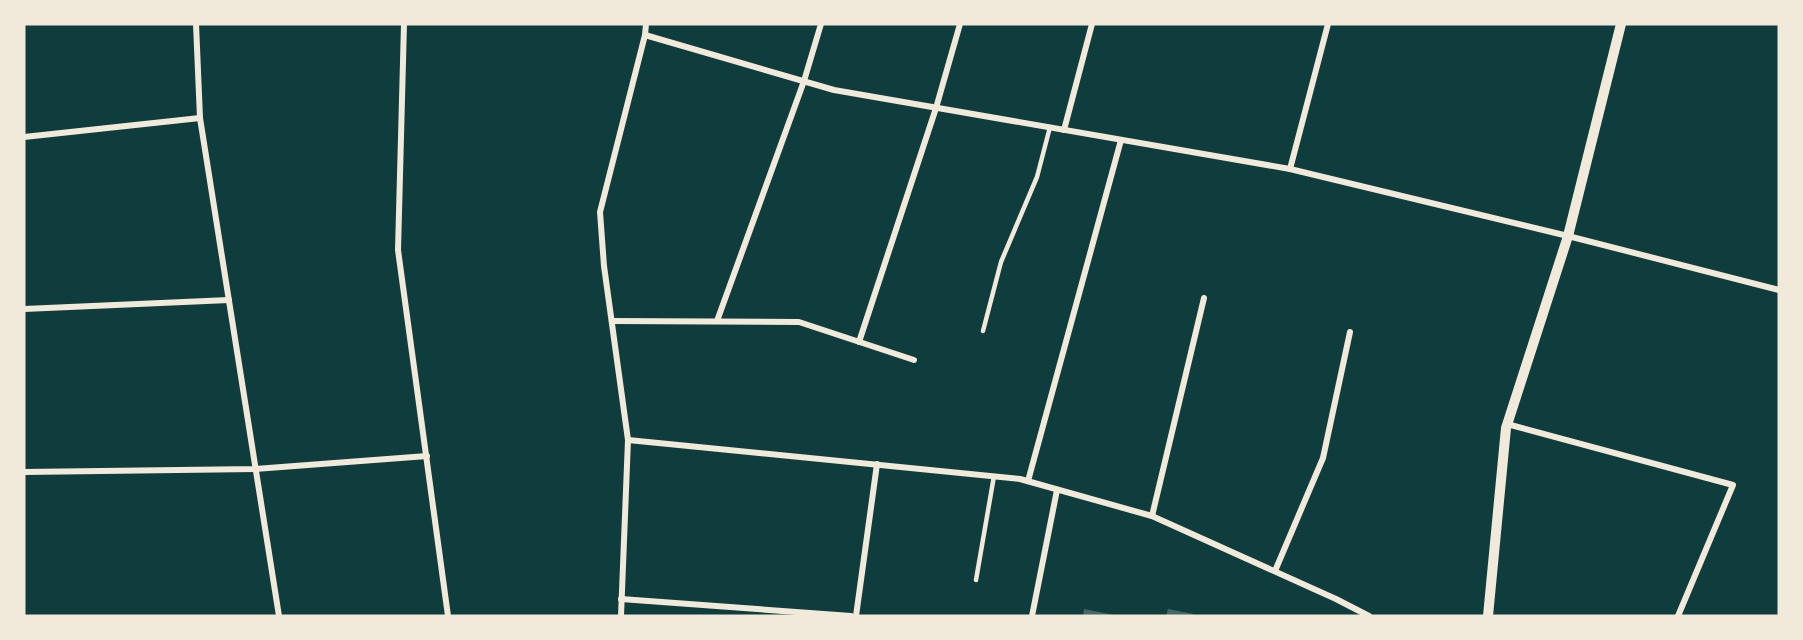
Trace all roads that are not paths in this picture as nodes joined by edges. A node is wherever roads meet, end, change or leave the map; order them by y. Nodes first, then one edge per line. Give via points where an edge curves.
1 (196, 24) edge
2 (404, 24) edge
3 (646, 24) edge
4 (821, 24) edge
5 (960, 24) edge
6 (1092, 24) edge
7 (1328, 24) edge
8 (1622, 24) edge
9 (645, 34) junction
10 (804, 81) junction
11 (936, 108) junction
12 (200, 118) junction
13 (1050, 128) junction
14 (1064, 130) junction
15 (24, 138) edge
16 (1121, 140) junction
17 (1290, 169) junction
18 (1568, 236) junction
19 (1779, 290) edge
20 (1204, 298) dead end
21 (229, 300) junction
22 (24, 309) edge
23 (612, 321) junction
24 (717, 321) junction
25 (983, 331) dead end
26 (1350, 332) dead end
27 (859, 342) junction
28 (914, 360) dead end
29 (1507, 424) junction
30 (628, 440) junction
31 (427, 456) junction
32 (877, 464) junction
33 (255, 469) junction
34 (24, 472) edge
35 (994, 476) junction
36 (1028, 482) junction
37 (1057, 490) junction
38 (1152, 516) junction
39 (1275, 571) junction
40 (976, 580) dead end
41 (621, 599) junction
42 (279, 616) edge
43 (448, 616) edge
44 (621, 616) edge
45 (851, 616) edge
46 (856, 616) edge
47 (1032, 616) edge
48 (1369, 616) edge
49 (1488, 616) edge
50 (1678, 616) edge

1 - 12 street
2 - 31 street via 399,250
3 - 9 street
4 - 10 street
5 - 11 street
6 - 14 street
7 - 17 street
8 - 18 street
9 - 10 street
9 - 23 street via 600,212
10 - 11 street
10 - 24 street
11 - 13 street
11 - 27 street
12 - 15 street
12 - 21 street
13 - 14 street
13 - 25 lane via 1037,177 1001,262
14 - 16 street
16 - 17 street
16 - 36 street
17 - 18 street
18 - 19 street
18 - 29 street
20 - 38 street
21 - 22 street
21 - 33 street
23 - 24 street
23 - 30 street
24 - 27 street via 799,322
26 - 39 street via 1323,458
27 - 28 street
29 - 49 street
29 - 50 street via 1733,485
30 - 32 street
30 - 41 street
31 - 33 street
31 - 43 street
32 - 35 street
32 - 46 street
33 - 34 street
33 - 42 street
35 - 36 street
35 - 40 lane
36 - 37 street
37 - 38 street
37 - 47 street
38 - 39 street
39 - 48 street
41 - 44 street
41 - 45 street

